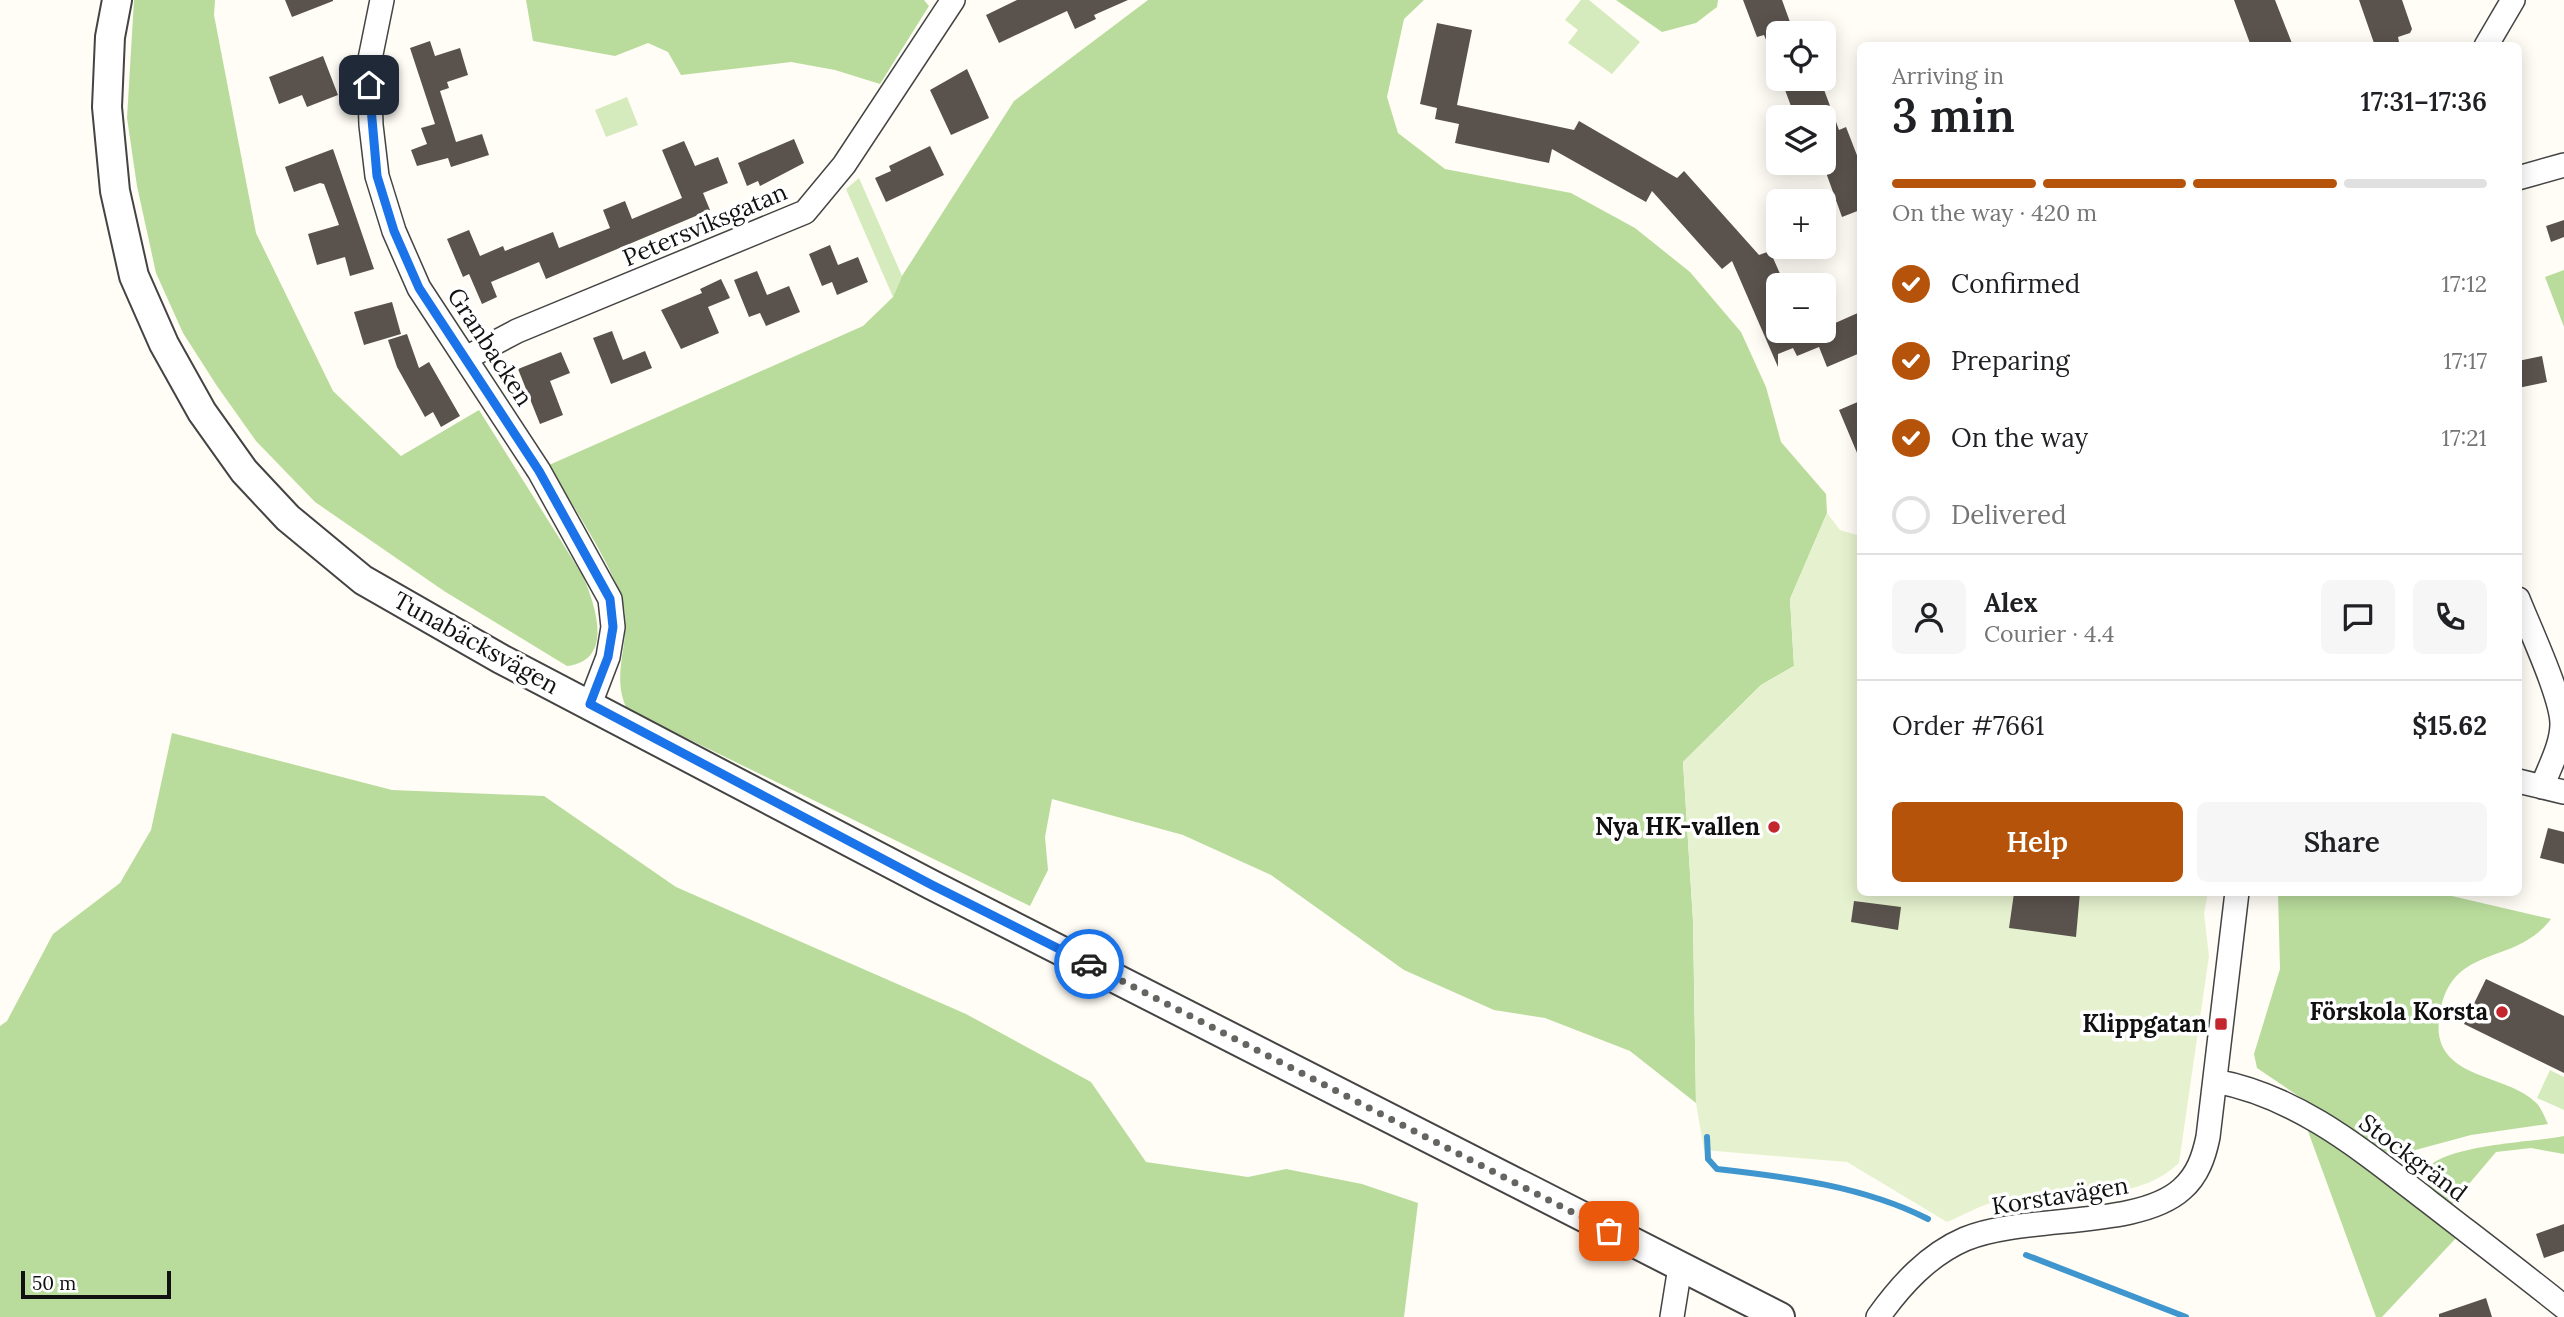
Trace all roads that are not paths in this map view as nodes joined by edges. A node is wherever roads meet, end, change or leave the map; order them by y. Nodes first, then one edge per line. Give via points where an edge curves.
1 (117, 0) edge
2 (382, 0) edge
3 (953, 0) edge
4 (2513, 0) edge
5 (2488, 42) edge
6 (2564, 165) edge
7 (2522, 177) edge
8 (466, 358) junction
9 (2522, 609) edge
10 (590, 704) junction
11 (2522, 782) edge
12 (2553, 790) edge
13 (2237, 896) edge
14 (2215, 1081) junction
15 (1680, 1267) junction
16 (2564, 1307) edge
17 (1672, 1317) edge
18 (1780, 1317) edge
19 (1878, 1317) edge

1 - 10 street, Tunabäcksvägen via 110,37 107,107 115,191 134,276 164,344 202,412 244,471 280,509 363,580 434,623
2 - 8 street, Granbacken via 369,64 377,176 419,288
3 - 8 street, Petersviksgatan via 844,165 805,212 517,331
4 - 5 street
6 - 7 street
8 - 10 street, Granbacken via 539,471 610,599 613,627 608,657
9 - 12 street via 2562,723
10 - 15 street, Tunabäcksvägen via 932,885
11 - 12 street
13 - 14 street, Korstavägen
14 - 16 street, Stockgränd via 2254,1089 2308,1114
14 - 19 street, Korstavägen via 2204,1156 2182,1189 2144,1209 2026,1224 1966,1239 1911,1275
15 - 17 street
15 - 18 street, Tunabäcksvägen

